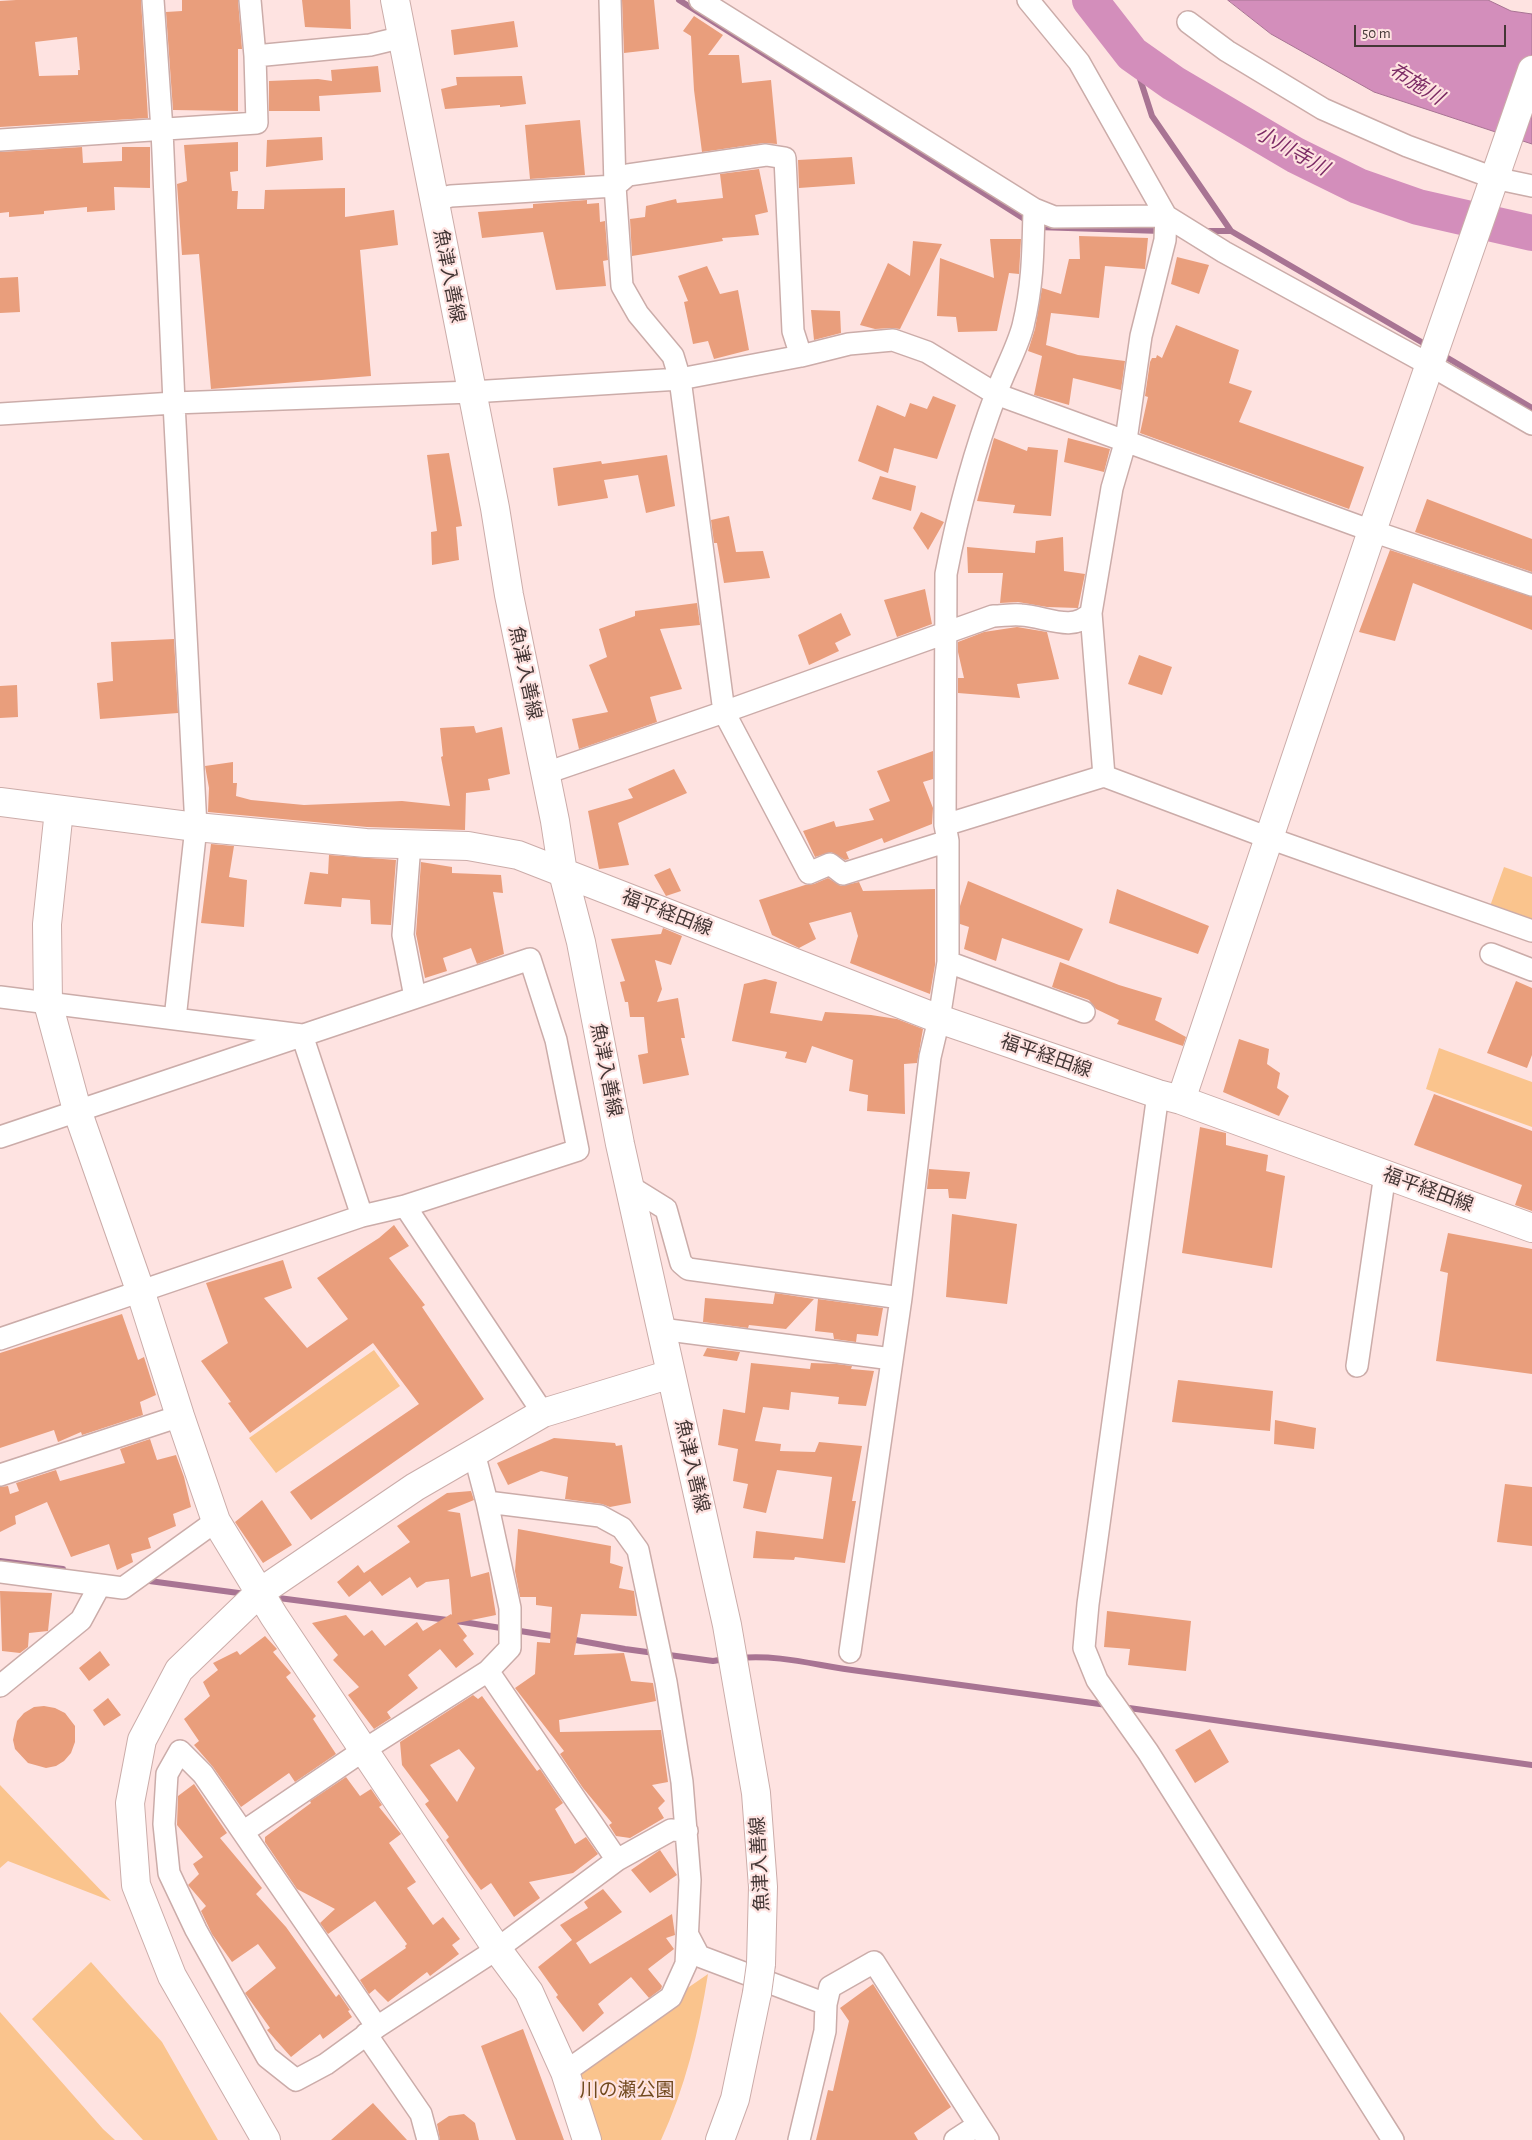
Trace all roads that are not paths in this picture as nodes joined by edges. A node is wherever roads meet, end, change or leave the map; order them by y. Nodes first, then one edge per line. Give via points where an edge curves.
1 (153, 0) edge
2 (250, 0) edge
3 (395, 0) edge
4 (610, 0) edge
5 (700, 0) edge
6 (1028, 0) edge
7 (1188, 22) dead end
8 (403, 37) junction
9 (255, 56) junction
10 (1532, 70) edge
11 (162, 130) junction
12 (0, 140) edge
13 (1497, 170) junction
14 (615, 186) junction
15 (1532, 186) edge
16 (434, 200) junction
17 (1034, 209) junction
18 (1166, 216) junction
19 (801, 356) junction
20 (1430, 365) junction
21 (680, 379) junction
22 (472, 392) junction
23 (996, 394) junction
24 (174, 403) junction
25 (0, 414) edge
26 (1532, 424) edge
27 (1126, 440) junction
28 (1372, 531) junction
29 (1532, 585) edge
30 (1091, 613) junction
31 (947, 633) junction
32 (724, 712) junction
33 (546, 773) junction
34 (1104, 776) junction
35 (0, 802) edge
36 (59, 810) junction
37 (196, 827) junction
38 (947, 833) junction
39 (1269, 838) junction
40 (410, 844) junction
41 (563, 873) junction
42 (1532, 931) edge
43 (1491, 954) dead end
44 (948, 962) junction
45 (1532, 970) edge
46 (0, 997) edge
47 (415, 997) junction
48 (48, 1002) junction
49 (1084, 1012) dead end
50 (175, 1019) junction
51 (939, 1019) junction
52 (302, 1035) junction
53 (1170, 1097) junction
54 (77, 1110) junction
55 (0, 1137) edge
56 (1385, 1174) junction
57 (629, 1186) junction
58 (405, 1206) junction
59 (362, 1216) junction
60 (1532, 1228) edge
61 (140, 1290) junction
62 (901, 1298) junction
63 (661, 1329) junction
64 (0, 1339) edge
65 (892, 1358) junction
66 (1358, 1366) dead end
67 (671, 1374) junction
68 (543, 1413) junction
69 (180, 1416) junction
70 (474, 1453) junction
71 (0, 1475) edge
72 (487, 1502) junction
73 (216, 1521) junction
74 (0, 1572) edge
75 (100, 1585) junction
76 (258, 1593) junction
77 (850, 1652) dead end
78 (488, 1671) junction
79 (0, 1686) edge
80 (364, 1750) junction
81 (243, 1832) junction
82 (687, 1832) junction
83 (617, 1860) junction
84 (688, 1934) junction
85 (496, 1949) junction
86 (826, 2004) junction
87 (371, 2030) junction
88 (565, 2072) junction
89 (983, 2132) edge
90 (266, 2140) edge
91 (428, 2140) edge
92 (587, 2140) edge
93 (720, 2140) edge
94 (799, 2140) edge
95 (955, 2140) edge
96 (1392, 2140) edge

1 - 11 street
2 - 9 street
3 - 8 street, 魚津入善線
4 - 14 street
5 - 17 street
6 - 18 street via 1079,62
7 - 13 street via 1227,51 1323,110 1407,146
8 - 9 street via 370,44
8 - 16 street, 魚津入善線
9 - 11 street via 257,123
10 - 13 street
11 - 12 street
11 - 24 street
13 - 15 street
13 - 20 street
14 - 16 street via 451,196
14 - 19 street via 628,175 766,155 785,158 793,331
14 - 21 street via 622,286 638,314 673,356
16 - 22 street, 魚津入善線
17 - 18 street via 1054,217
17 - 23 street via 1033,272 1022,328
18 - 20 street via 1224,252
18 - 27 street via 1165,240 1141,336
19 - 21 street
19 - 23 street via 849,344 894,340 927,352
20 - 26 street
20 - 28 street
21 - 22 street
21 - 32 street
22 - 24 street
22 - 33 street, 魚津入善線
23 - 27 street
23 - 31 street via 971,465 954,533 946,574
24 - 25 street
24 - 37 street
27 - 28 street
27 - 30 street via 1112,488
28 - 29 street
28 - 39 street
30 - 31 street via 1073,624 1021,615 994,616
30 - 34 street
31 - 32 street
31 - 38 street
32 - 33 street
32 - 38 street via 809,873 830,864 843,874
33 - 41 street, 魚津入善線
34 - 38 street
34 - 39 street
35 - 36 street, 福平経田線
36 - 37 street, 福平経田線
36 - 48 street via 47,924
37 - 40 street, 福平経田線
37 - 50 street
38 - 44 street
39 - 42 street
39 - 53 street
40 - 41 street, 福平経田線 via 468,846 518,855
40 - 47 street via 403,935
41 - 51 street, 福平経田線
41 - 57 street, 魚津入善線 via 581,942
43 - 45 street
44 - 49 street
44 - 51 street
46 - 48 street
47 - 52 street
47 - 58 street via 530,959 556,1040 578,1150
48 - 50 street
48 - 54 street
50 - 52 street
51 - 53 street, 福平経田線
51 - 62 street via 930,1057
52 - 54 street
52 - 59 street
53 - 56 street, 福平経田線
53 - 96 street via 1090,1585 1084,1648 1098,1680 1148,1752
54 - 55 street
54 - 61 street
56 - 60 street, 福平経田線
56 - 66 street
57 - 62 street via 666,1209 680,1263 688,1269
57 - 63 street, 魚津入善線
58 - 59 street
58 - 68 street
59 - 61 street
61 - 64 street
61 - 69 street
62 - 65 street
63 - 65 street
63 - 67 street, 魚津入善線
65 - 77 street
67 - 68 street
67 - 93 street, 魚津入善線, bridge via 739,1689 756,1802 763,1887 757,1993 736,2099
68 - 70 street
69 - 71 street
69 - 73 street
70 - 72 street
70 - 76 street via 415,1487
72 - 78 street via 510,1608 510,1648
72 - 82 street via 600,1516 622,1528 638,1550 666,1682
73 - 75 street via 123,1588
73 - 76 street
74 - 75 street
75 - 79 street via 81,1620
76 - 80 street
76 - 90 street via 179,1670 142,1740 130,1803 136,1885 172,1976
78 - 80 street
78 - 83 street
80 - 81 street
80 - 85 street
81 - 87 street
81 - 87 street via 203,1774 180,1751 167,1774 164,1824 169,1873 196,1930 267,2057 296,2080 326,2064
82 - 83 street via 671,1830
82 - 84 street via 690,1880
83 - 85 street
84 - 86 street via 699,1956
84 - 88 street via 686,1964 671,1997
85 - 87 street
85 - 88 street via 529,1992
86 - 89 street via 830,1987 874,1962
86 - 94 street via 825,2031
87 - 91 street via 421,2114
88 - 92 street
89 - 95 street

